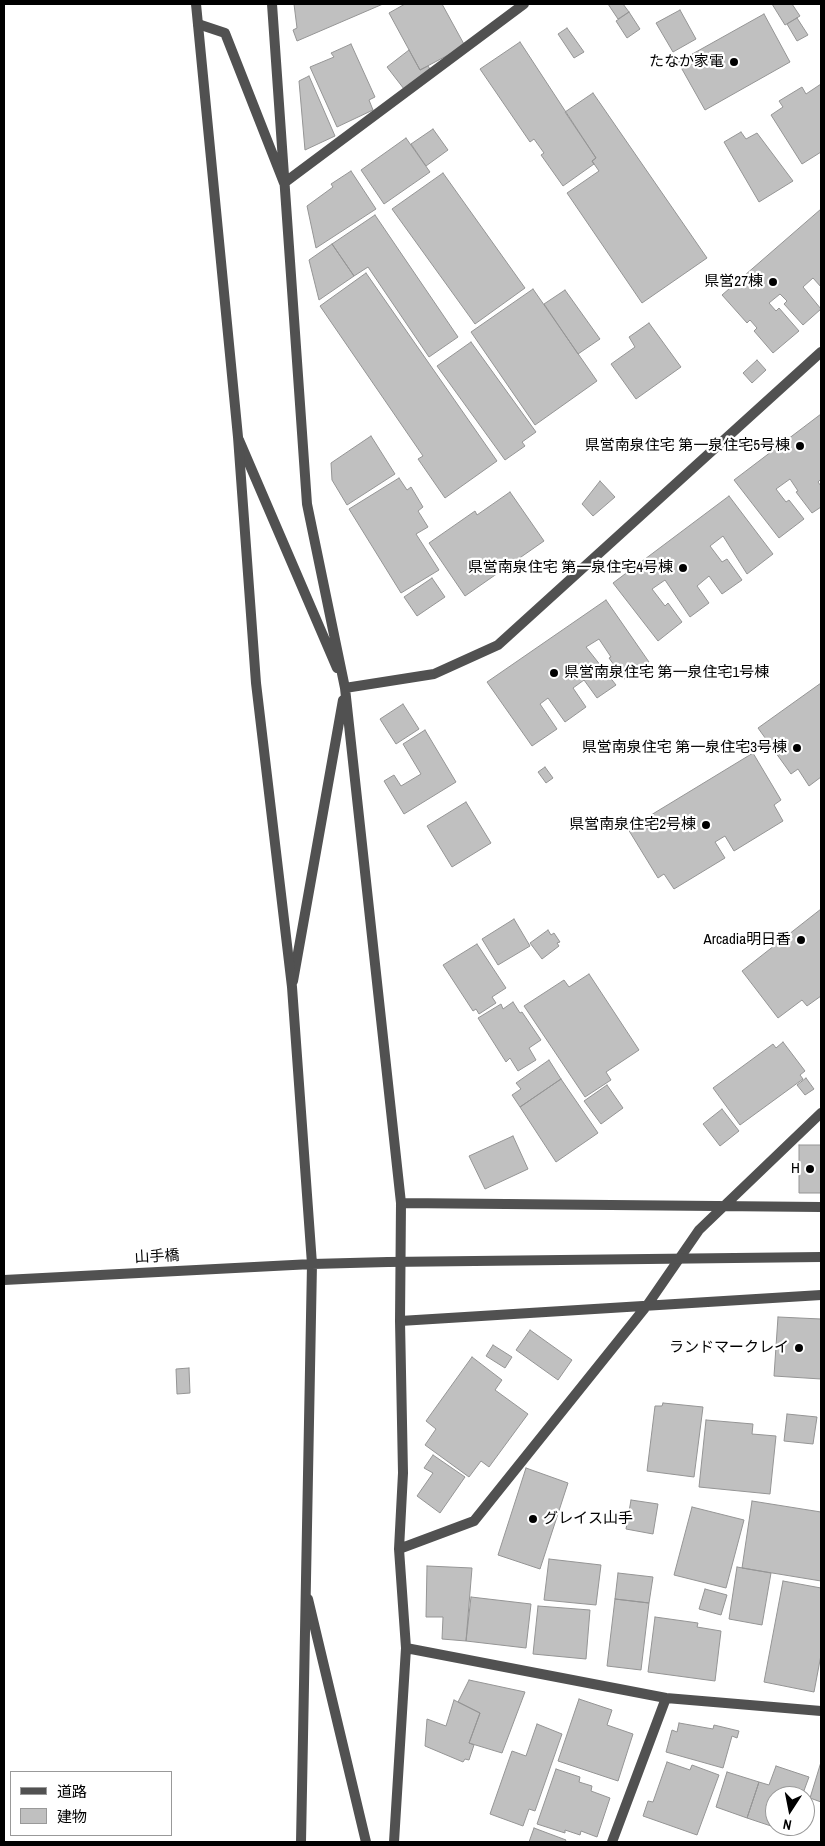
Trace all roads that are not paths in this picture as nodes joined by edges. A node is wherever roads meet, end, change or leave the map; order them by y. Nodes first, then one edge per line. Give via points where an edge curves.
1 (196, 4) edge
2 (272, 4) edge
3 (524, 4) edge
4 (198, 24) junction
5 (284, 183) junction
6 (821, 352) edge
7 (238, 437) junction
8 (345, 688) junction
9 (292, 987) junction
10 (821, 1113) edge
11 (401, 1203) junction
12 (725, 1205) junction
13 (821, 1207) edge
14 (821, 1257) edge
15 (312, 1264) junction
16 (4, 1280) edge
17 (821, 1295) edge
18 (648, 1304) junction
19 (400, 1321) junction
20 (399, 1549) junction
21 (306, 1593) junction
22 (406, 1648) junction
23 (666, 1698) junction
24 (821, 1712) edge
25 (301, 1842) edge
26 (366, 1842) edge
27 (394, 1842) edge
28 (612, 1842) edge

1 - 4 street
2 - 5 street
3 - 5 street
4 - 5 street via 225,32
4 - 7 street
5 - 8 street via 307,504
6 - 8 street via 498,645 434,674
7 - 8 street
7 - 9 street via 256,683
8 - 9 street
8 - 11 street
9 - 15 street
10 - 12 street
11 - 12 street
11 - 19 street
12 - 13 street
12 - 18 street via 699,1230
14 - 15 street, 山手橋, bridge
15 - 16 street, 山手橋
15 - 21 street
17 - 18 street
18 - 19 street
18 - 20 street via 474,1521
19 - 20 street via 403,1473
20 - 22 street
21 - 25 street
21 - 26 street
22 - 23 street
22 - 27 street
23 - 24 street
23 - 28 street

